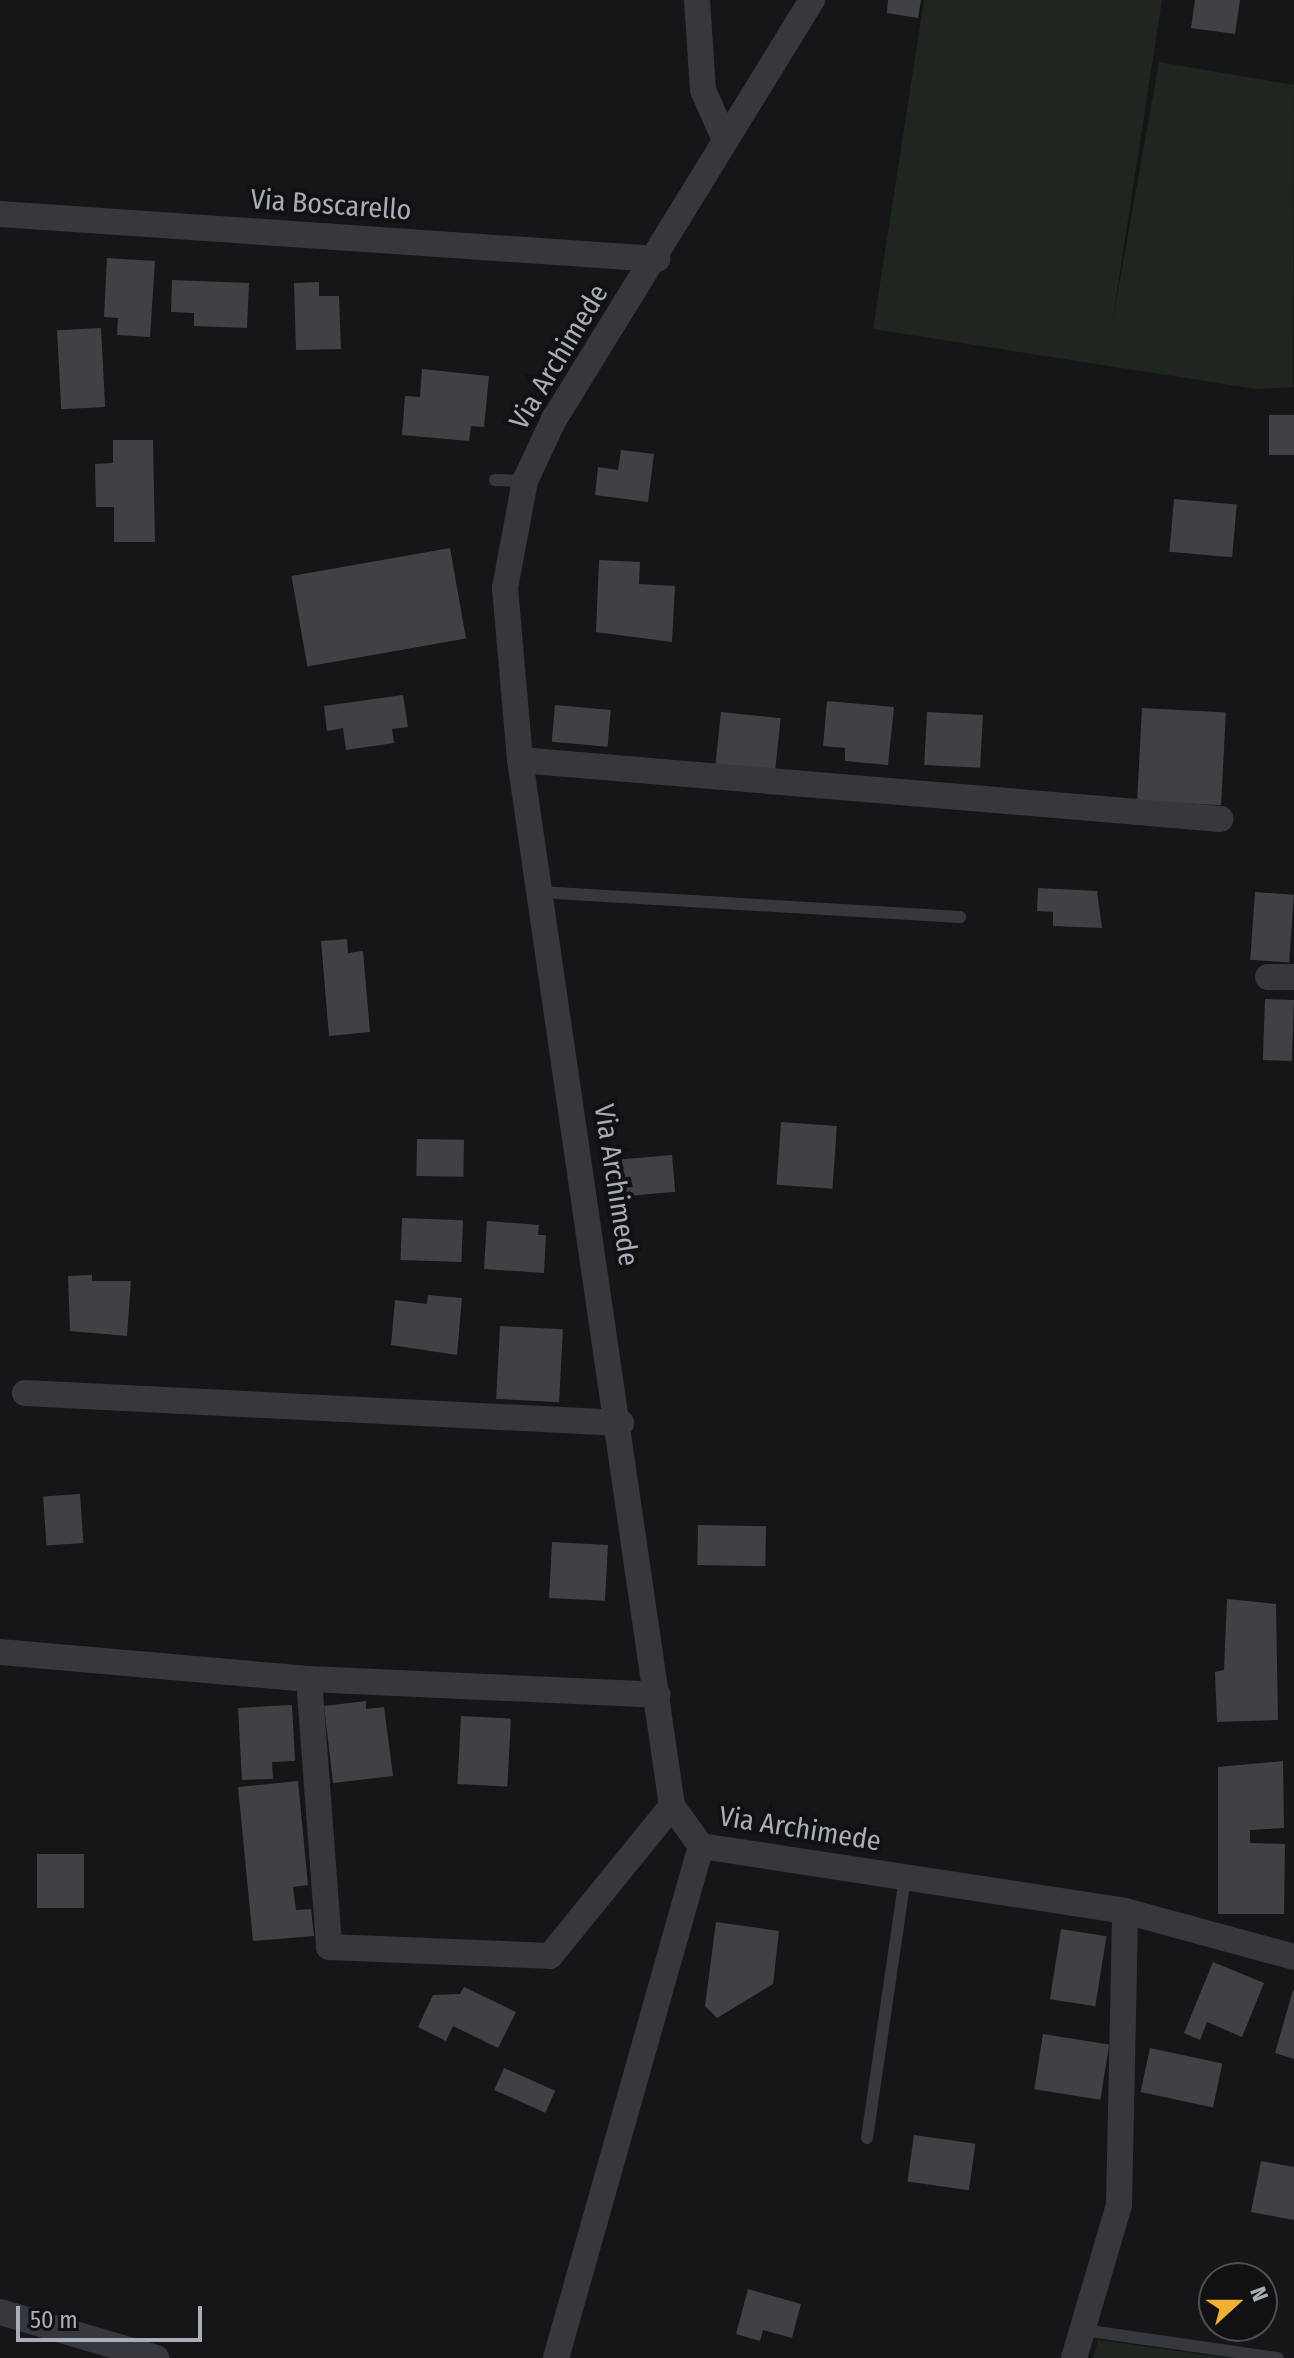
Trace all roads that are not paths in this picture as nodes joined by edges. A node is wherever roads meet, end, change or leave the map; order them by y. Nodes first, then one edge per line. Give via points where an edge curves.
1 (697, 0) edge
2 (812, 0) edge
3 (725, 140) junction
4 (0, 214) edge
5 (657, 259) junction
6 (495, 480) dead end
7 (525, 481) junction
8 (520, 760) junction
9 (1221, 819) dead end
10 (539, 892) junction
11 (960, 917) dead end
12 (25, 1393) dead end
13 (621, 1423) junction
14 (0, 1652) edge
15 (309, 1679) junction
16 (658, 1695) junction
17 (672, 1806) junction
18 (701, 1846) junction
19 (905, 1878) junction
20 (1125, 1911) junction
21 (1294, 1957) edge
22 (867, 2138) dead end
23 (0, 2312) edge
24 (1083, 2330) junction
25 (156, 2358) edge
26 (556, 2358) edge
27 (1074, 2358) edge
28 (1278, 2358) edge

1 - 3 street via 703,90
2 - 3 street, Via Archimede
3 - 5 street, Via Archimede
4 - 5 street, Via Boscarello
5 - 7 street, Via Archimede via 555,417
6 - 7 lane
7 - 8 street, Via Archimede via 505,588
8 - 9 street
8 - 10 street, Via Archimede
10 - 11 lane
10 - 13 street, Via Archimede
12 - 13 street
13 - 16 street, Via Archimede
14 - 15 street
15 - 16 street
15 - 17 street via 329,1947 550,1956
16 - 17 street, Via Archimede
17 - 18 street, Via Archimede
18 - 19 street, Via Archimede
18 - 26 street
19 - 20 street, Via Archimede
19 - 22 lane
20 - 21 street, Via Archimede
20 - 24 street via 1119,2205
23 - 25 street
24 - 27 street
24 - 28 lane

